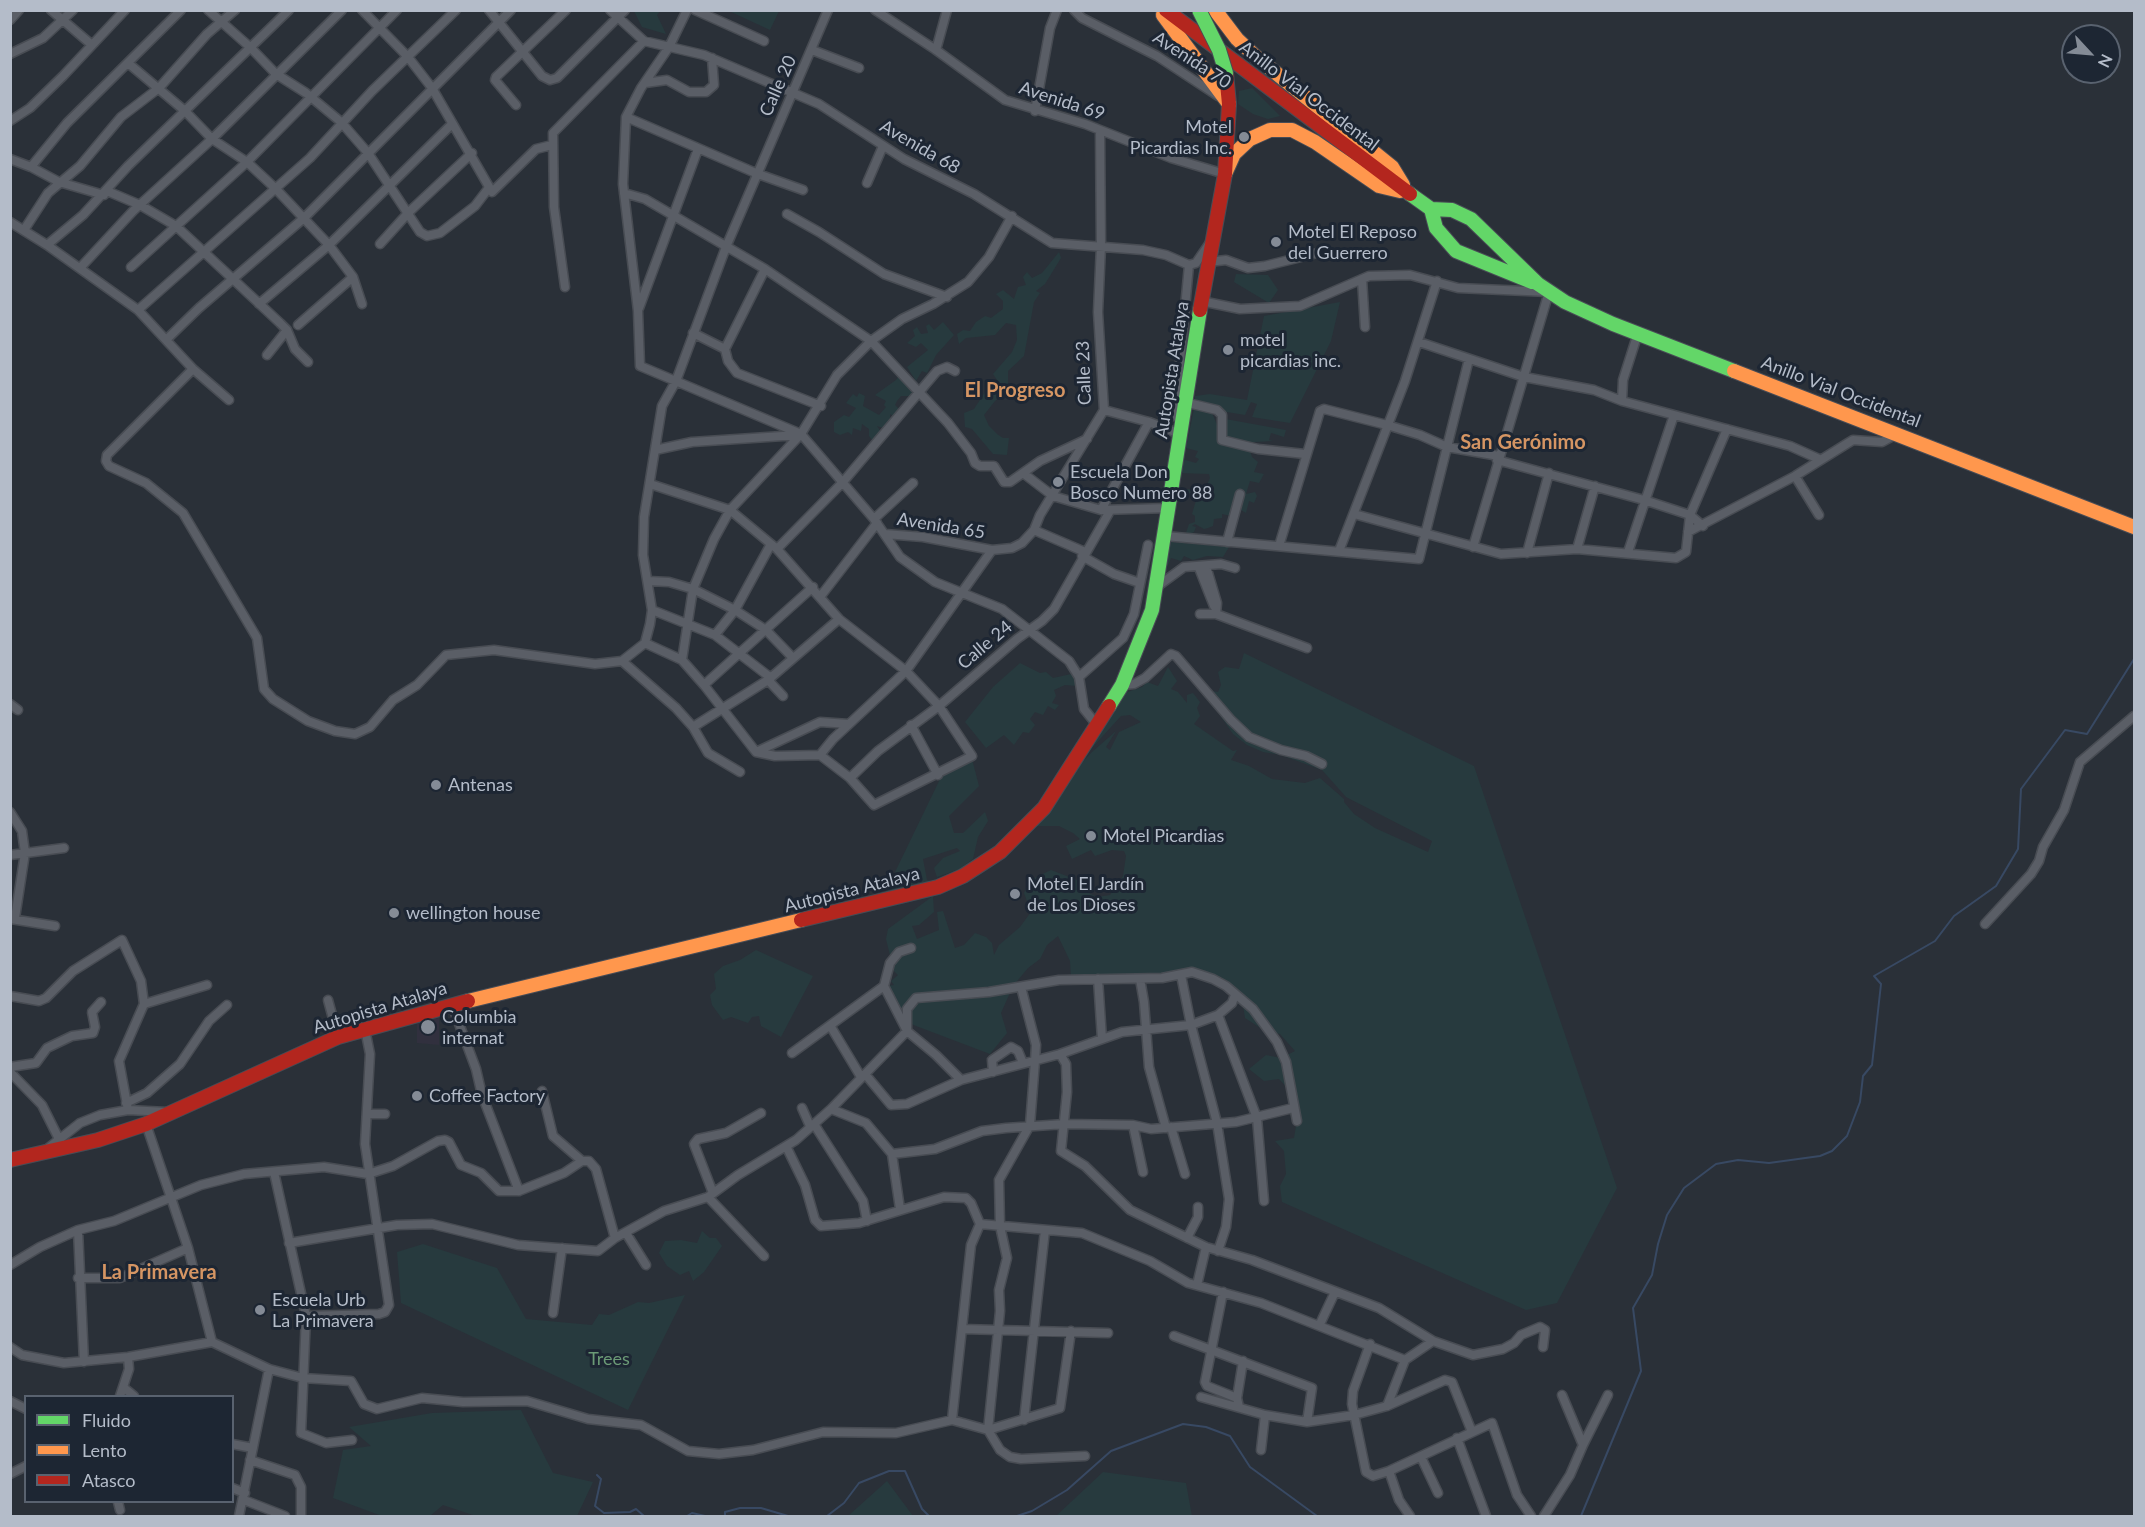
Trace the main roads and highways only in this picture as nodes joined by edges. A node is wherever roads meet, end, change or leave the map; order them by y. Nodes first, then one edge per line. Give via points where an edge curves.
1 (1159, 10) edge
2 (1166, 10) edge
3 (1199, 10) edge
4 (1215, 10) edge
5 (1229, 104) junction
6 (1225, 174) junction
7 (1408, 193) junction
8 (1431, 209) junction
9 (1486, 233) junction
10 (1465, 256) junction
11 (1543, 288) junction
12 (2134, 527) edge
13 (10, 1160) edge

1 - 5 main road
2 - 7 main road, Anillo Vial Occidental
3 - 5 main road, bridge via 1219,50
4 - 7 main road via 1255,56 1392,166
5 - 6 main road
6 - 7 main road via 1234,154 1250,139 1270,130 1292,130 1379,186
6 - 13 main road, Autopista Atalaya via 1180,428 1158,586 1147,627 1122,685 1044,808 1000,852 938,887 452,1005 338,1037 146,1124 37,1156
7 - 8 main road, Anillo Vial Occidental
8 - 9 main road, Anillo Vial Occidental via 1462,214
8 - 10 main road, Anillo Vial Occidental via 1442,237
9 - 10 main road via 1481,250
9 - 11 main road, Anillo Vial Occidental
10 - 11 main road, Anillo Vial Occidental
11 - 12 main road, Anillo Vial Occidental via 1589,314

